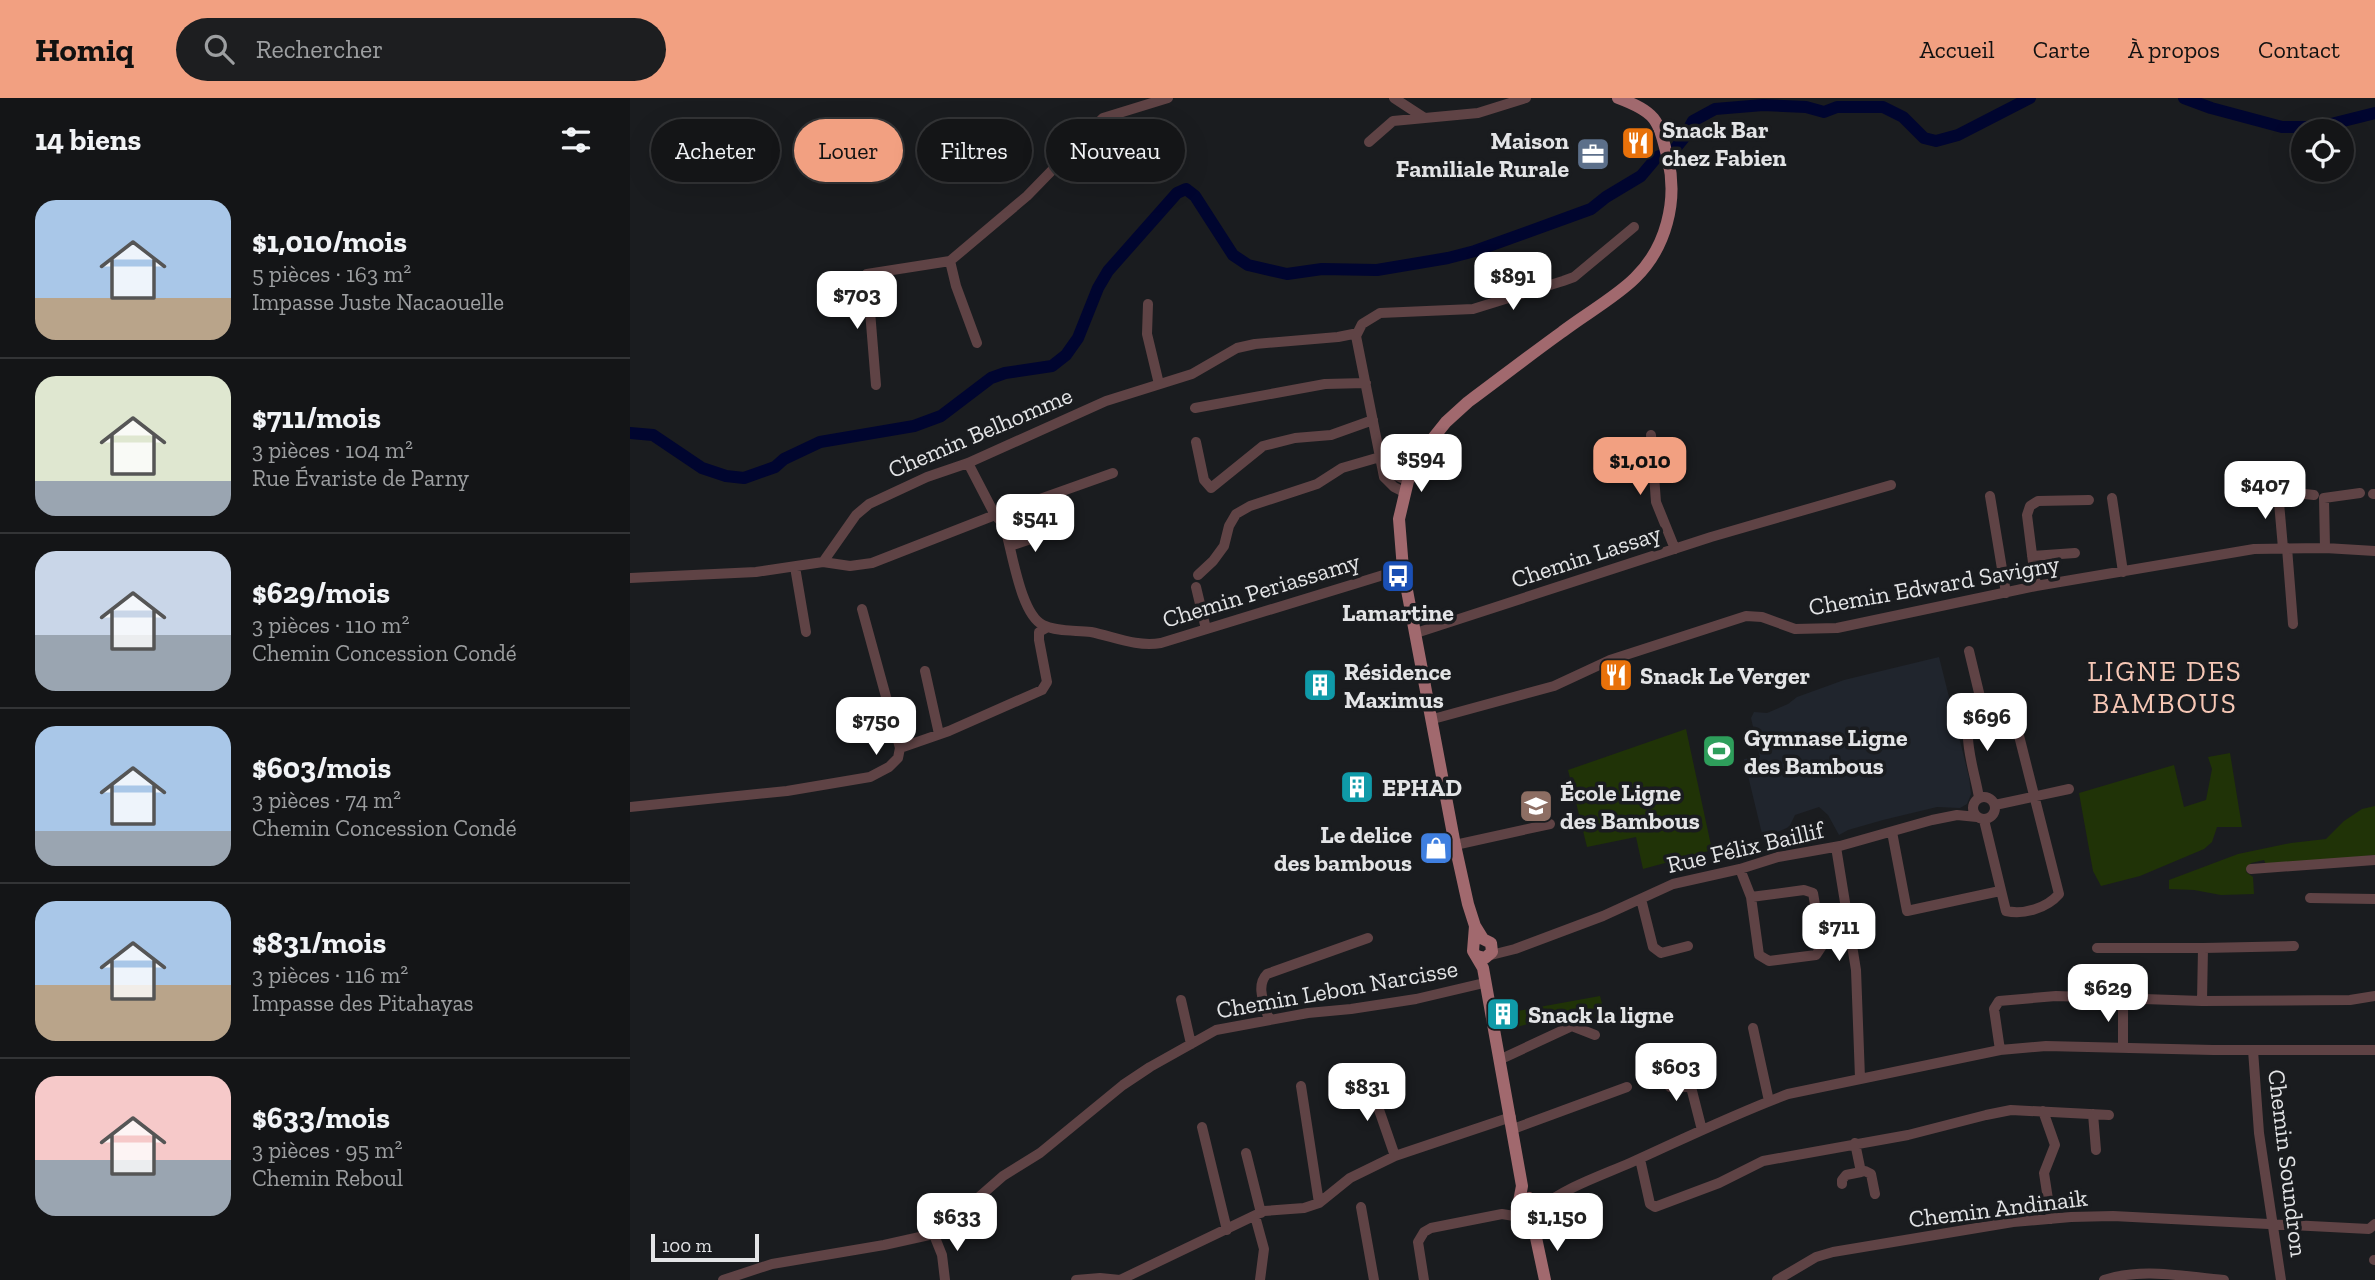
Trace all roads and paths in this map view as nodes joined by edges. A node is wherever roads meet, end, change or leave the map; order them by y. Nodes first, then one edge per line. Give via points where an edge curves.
1 (1168, 98) edge
2 (1394, 98) edge
3 (1526, 98) edge
4 (1618, 98) edge
5 (1423, 117) junction
6 (1369, 142) dead end
7 (1634, 227) dead end
8 (950, 261) junction
9 (1148, 304) dead end
10 (1357, 339) junction
11 (978, 343) dead end
12 (1366, 383) junction
13 (1158, 384) junction
14 (877, 385) dead end
15 (1195, 408) dead end
16 (1373, 420) junction
17 (1651, 435) dead end
18 (1196, 442) dead end
19 (1380, 457) junction
20 (968, 463) junction
21 (1113, 473) dead end
22 (1891, 485) dead end
23 (1406, 487) junction
24 (2251, 488) dead end
25 (2278, 491) junction
26 (2360, 493) dead end
27 (2314, 495) dead end
28 (1990, 496) dead end
29 (2112, 498) dead end
30 (2089, 500) dead end
31 (995, 515) junction
32 (1049, 533) dead end
33 (1010, 546) junction
34 (2285, 548) junction
35 (2325, 548) junction
36 (1675, 549) junction
37 (2375, 551) edge
38 (2075, 553) dead end
39 (2032, 556) junction
40 (822, 562) junction
41 (795, 567) junction
42 (1403, 569) junction
43 (2123, 572) junction
44 (1198, 575) dead end
45 (630, 579) edge
46 (2036, 586) junction
47 (1196, 587) dead end
48 (2006, 593) junction
49 (862, 609) dead end
50 (2293, 624) dead end
51 (1048, 627) junction
52 (1206, 629) junction
53 (806, 632) dead end
54 (1416, 634) junction
55 (1969, 651) dead end
56 (925, 671) dead end
57 (1981, 701) junction
58 (1433, 719) junction
59 (939, 734) junction
60 (900, 748) junction
61 (2069, 789) dead end
62 (2034, 795) junction
63 (1976, 802) junction
64 (1995, 805) junction
65 (630, 807) edge
66 (1957, 815) junction
67 (1980, 818) junction
68 (1550, 824) dead end
69 (1892, 832) junction
70 (1455, 845) junction
71 (1836, 847) junction
72 (2375, 860) edge
73 (1740, 869) junction
74 (2251, 869) dead end
75 (2000, 891) junction
76 (1751, 897) junction
77 (2310, 898) dead end
78 (1641, 899) junction
79 (2375, 900) edge
80 (1368, 938) dead end
81 (1688, 946) dead end
82 (2294, 946) dead end
83 (2097, 948) dead end
84 (2203, 948) junction
85 (1484, 952) junction
86 (1484, 983) junction
87 (2375, 996) edge
88 (2123, 999) junction
89 (1181, 1000) dead end
90 (2202, 1000) junction
91 (1269, 1020) junction
92 (1753, 1028) dead end
93 (1595, 1035) dead end
94 (1191, 1044) junction
95 (2123, 1048) junction
96 (2000, 1050) junction
97 (2253, 1050) junction
98 (2375, 1050) edge
99 (1499, 1060) junction
100 (1662, 1076) dead end
101 (1860, 1078) junction
102 (1369, 1081) dead end
103 (1300, 1086) dead end
104 (1627, 1087) dead end
105 (1769, 1101) junction
106 (2043, 1111) junction
107 (2093, 1114) junction
108 (2109, 1115) dead end
109 (1512, 1123) junction
110 (1202, 1127) dead end
111 (1702, 1130) junction
112 (1855, 1143) junction
113 (2096, 1150) dead end
114 (1246, 1153) dead end
115 (1395, 1156) junction
116 (1640, 1158) junction
117 (1861, 1172) junction
118 (1842, 1184) dead end
119 (1875, 1194) dead end
120 (1319, 1203) junction
121 (1361, 1207) dead end
122 (1528, 1209) junction
123 (1258, 1215) junction
124 (2051, 1219) junction
125 (2274, 1223) junction
126 (2375, 1224) edge
127 (1227, 1230) junction
128 (934, 1235) junction
129 (723, 1280) edge
130 (945, 1280) edge
131 (1076, 1280) edge
132 (1120, 1280) edge
133 (1260, 1280) edge
134 (1374, 1280) edge
135 (1424, 1280) edge
136 (1545, 1280) edge
137 (1777, 1280) edge
138 (2104, 1280) edge
139 (2224, 1280) edge
140 (2281, 1280) edge

1 - 8 street via 1103,118 1027,196
2 - 5 street
3 - 5 street via 1478,113
4 - 23 main road via 1648,111 1661,133 1672,176 1672,202 1660,244 1636,278 1450,417 1426,447
5 - 6 street via 1393,121
7 - 10 street via 1574,277 1473,309 1380,313 1362,324
8 - 11 street
8 - 14 street via 867,274
9 - 13 street via 1147,334
10 - 12 street
10 - 13 street, Chemin Belhomme via 1350,334 1245,345 1192,374
12 - 15 street via 1325,384
12 - 16 street
13 - 20 street, Chemin Belhomme via 1106,401
16 - 18 street via 1331,435 1263,446 1211,488 1204,480
16 - 19 street
17 - 36 street via 1656,502
19 - 23 street via 1388,482
19 - 44 street via 1342,468 1317,484 1237,514 1224,546
20 - 31 street
20 - 40 street, Chemin Belhomme via 869,504
21 - 31 street
22 - 36 street, Chemin Lassay
23 - 42 main road via 1399,519
24 - 25 street
25 - 27 street
25 - 34 street
26 - 35 street via 2324,498
28 - 48 street
29 - 43 street
30 - 39 street via 2038,501 2030,506
31 - 33 street via 1004,525
31 - 40 street via 872,564
32 - 33 street
33 - 51 street via 1028,608 1036,621
34 - 35 street, Chemin Edward Savigny
34 - 43 street, Chemin Edward Savigny via 2254,549
34 - 50 street
35 - 37 street, Chemin Edward Savigny
36 - 54 street, Chemin Lassay
38 - 39 street
39 - 46 street
40 - 41 street
41 - 45 street
41 - 53 street
42 - 52 street, Chemin Periassamy
42 - 54 main road
43 - 46 street, Chemin Edward Savigny
46 - 48 street, Chemin Edward Savigny
47 - 52 street
48 - 58 street, Chemin Edward Savigny via 1837,628 1801,630 1762,617 1737,618 1610,660 1554,686
49 - 60 street
51 - 52 street, Chemin Periassamy via 1150,645
51 - 59 street via 1039,632 1047,682 1042,690
54 - 58 main road
55 - 57 street
56 - 59 street
57 - 62 street via 2010,701
57 - 63 street via 1974,707 1967,733
58 - 70 main road
59 - 60 street
60 - 65 street via 889,767 870,777 788,791
61 - 62 street
62 - 64 street
62 - 75 street via 2059,894 2052,903 2019,914 2007,911
63 - 64 street via 1988,798
63 - 66 street, Rue Félix Baillif
63 - 67 street via 1973,813
64 - 67 street via 1993,815
66 - 67 street, Rue Félix Baillif
66 - 69 street, Rue Félix Baillif
67 - 75 street
68 - 70 street
69 - 71 street, Rue Félix Baillif
69 - 75 street via 1907,911
70 - 85 main road
71 - 73 street, Rue Félix Baillif
71 - 101 street via 1856,970
72 - 74 street
73 - 76 street
73 - 78 street, Rue Félix Baillif via 1674,884
76 - 76 street via 1759,955 1769,961 1816,955 1822,946 1813,892
77 - 79 street
78 - 81 street via 1657,952
78 - 85 street, Rue Félix Baillif via 1509,950
80 - 91 street via 1267,974 1260,986
82 - 84 street
83 - 84 street
84 - 90 street
85 - 86 main road
86 - 91 street, Chemin Lebon Narcisse via 1416,999
86 - 99 main road
87 - 90 street
88 - 90 street
88 - 95 street
88 - 96 street via 2056,996 1999,1001 1994,1009
89 - 94 street
91 - 94 street, Chemin Lebon Narcisse via 1223,1028
92 - 105 street
93 - 99 street via 1572,1026
94 - 128 street, Chemin Lebon Narcisse via 1123,1085
95 - 96 street
95 - 97 street
96 - 101 street
97 - 98 street
97 - 125 street, Chemin Soundron via 2259,1133
99 - 109 main road
100 - 111 street via 1668,1086 1691,1087
101 - 105 street
102 - 115 street
103 - 120 street
104 - 109 street
105 - 111 street
106 - 107 street
106 - 112 street via 1999,1112
106 - 124 street via 2055,1144 2044,1173
107 - 108 street
107 - 113 street
109 - 115 street
109 - 122 main road
110 - 127 street
111 - 116 street
112 - 116 street via 1763,1161 1655,1207 1650,1203
112 - 117 street
114 - 123 street
115 - 120 street via 1350,1178
116 - 122 street
117 - 118 street via 1846,1175
117 - 119 street via 1871,1174
120 - 123 street
121 - 134 street
122 - 135 street via 1424,1232 1418,1242
122 - 136 main road
123 - 127 street
123 - 133 street via 1264,1249
124 - 125 street, Chemin Andinaik
124 - 137 street, Chemin Andinaik via 1833,1252
125 - 126 street, Chemin Andinaik via 2369,1229
125 - 140 street, Chemin Soundron
127 - 132 street
128 - 129 street via 772,1264
128 - 130 street
131 - 132 street
138 - 139 street via 2138,1274

